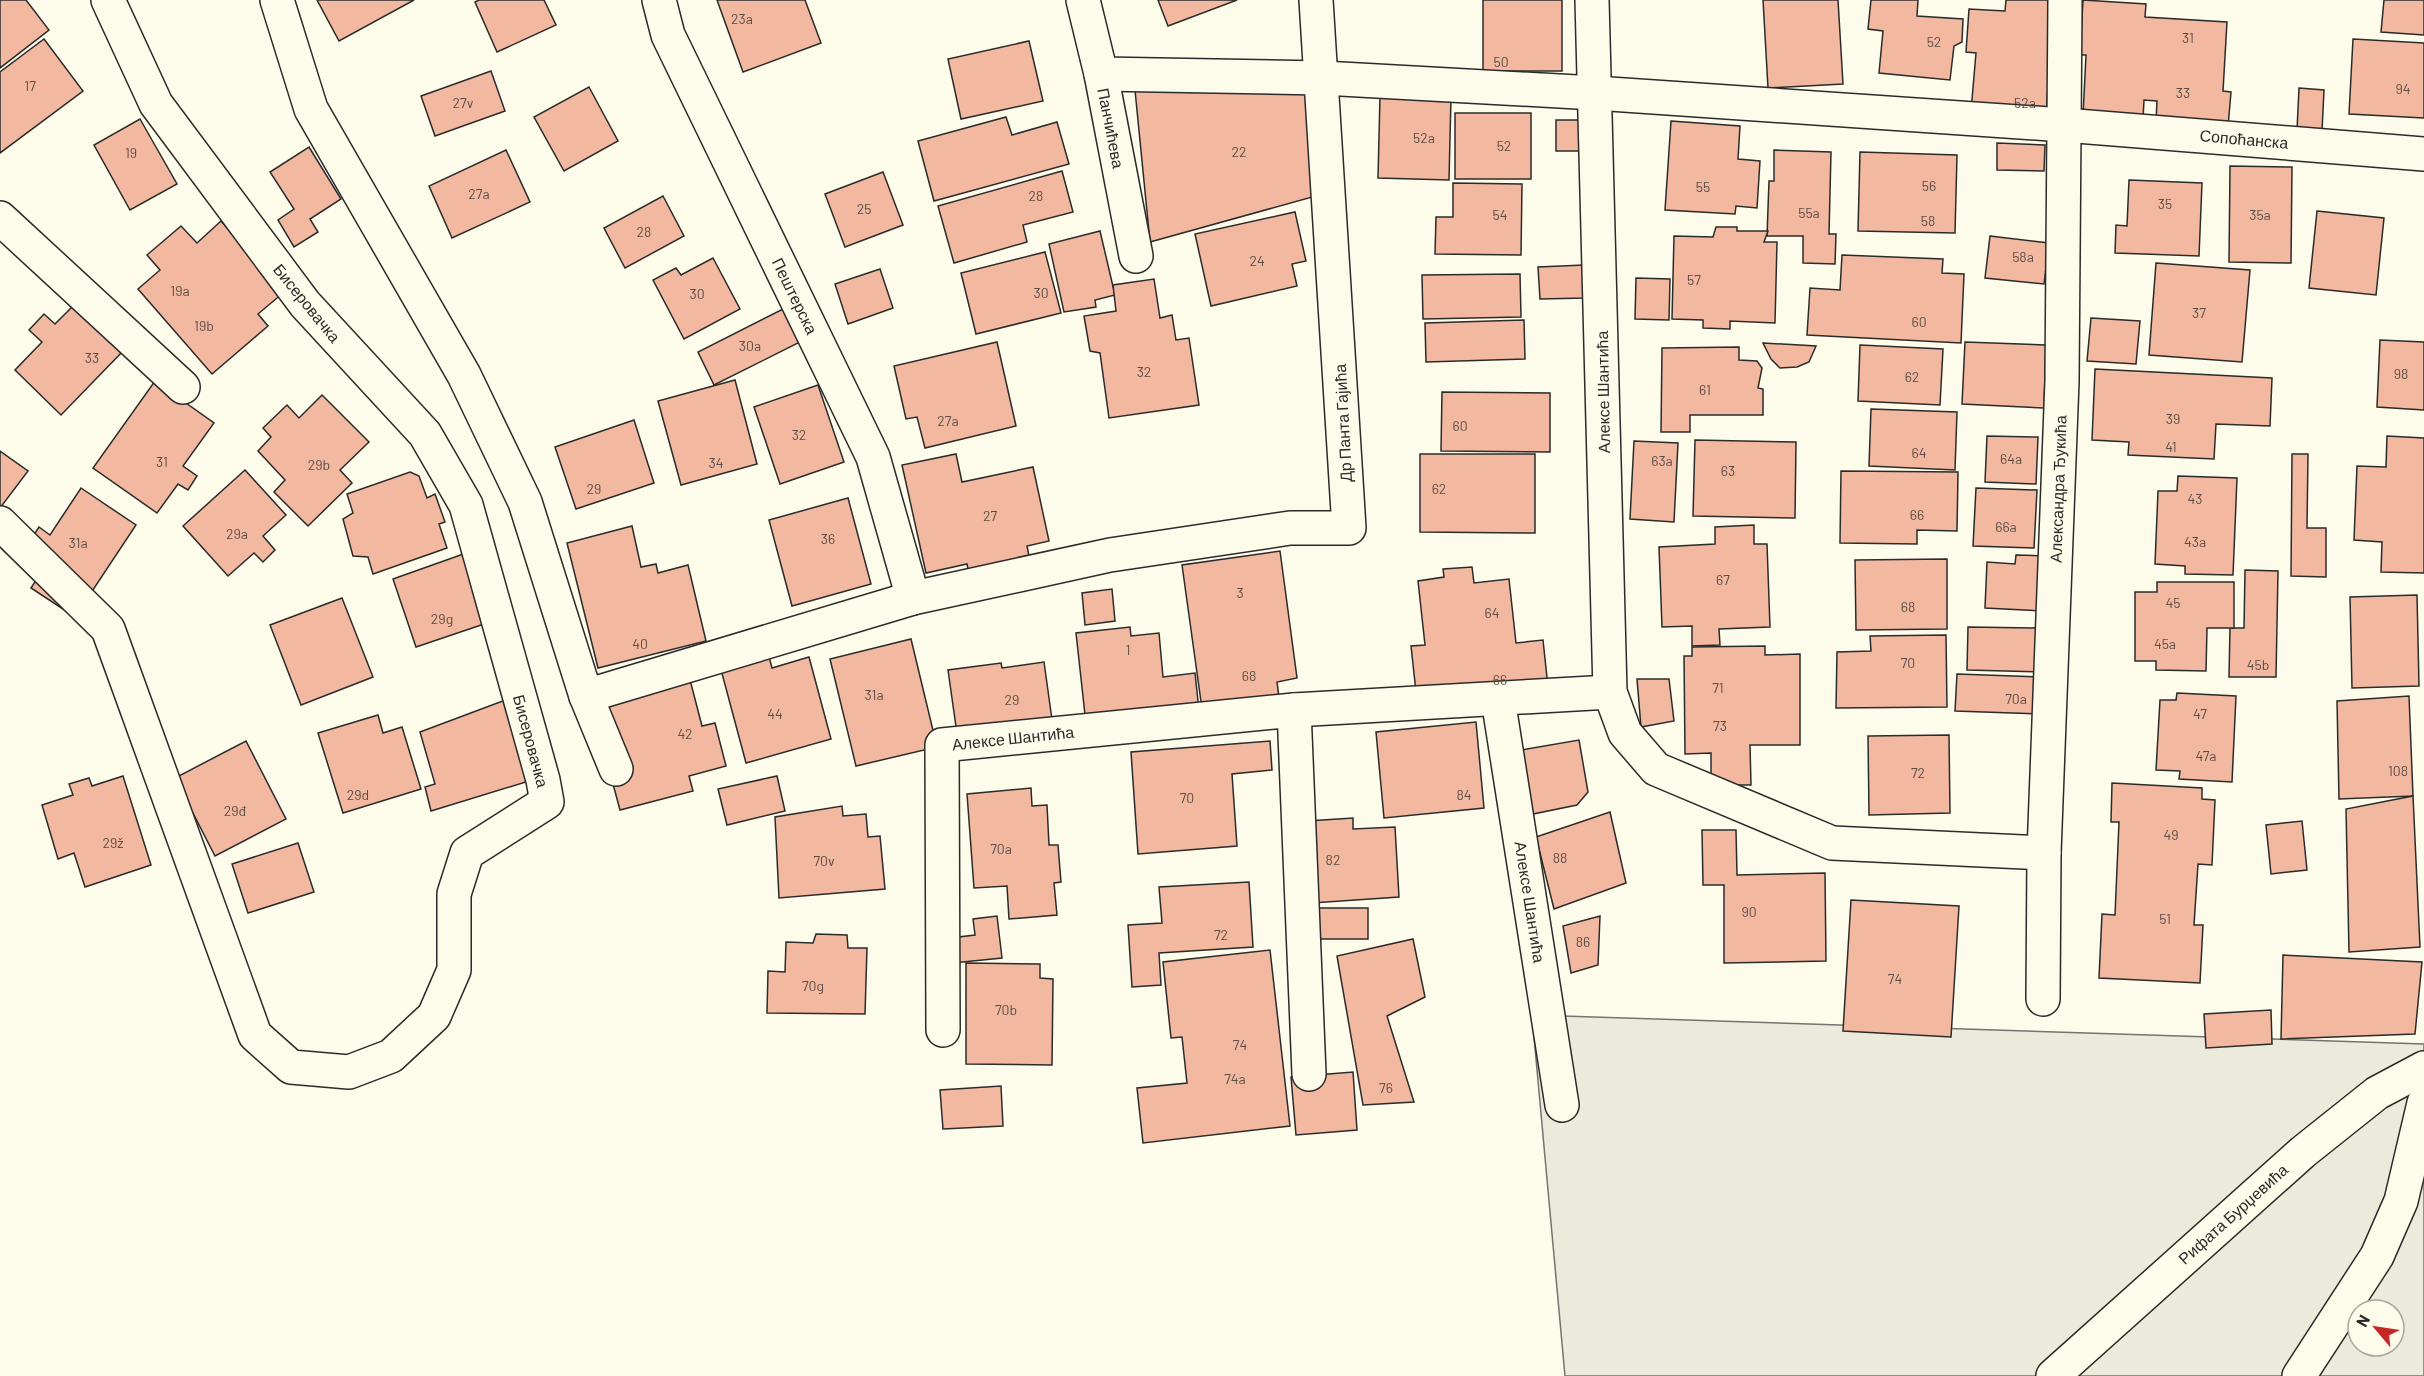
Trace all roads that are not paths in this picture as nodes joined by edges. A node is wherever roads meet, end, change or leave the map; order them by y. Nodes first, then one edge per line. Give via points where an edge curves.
1 (108, 0) edge
2 (277, 0) edge
3 (659, 0) edge
4 (1083, 0) edge
5 (1316, 0) edge
6 (1592, 0) edge
7 (2065, 0) edge
8 (1101, 74) junction
9 (1323, 78) junction
10 (1595, 93) junction
11 (2064, 125) junction
12 (2424, 154) edge
13 (0, 218) edge
14 (1136, 256) dead end
15 (183, 387) dead end
16 (0, 523) edge
17 (913, 598) junction
18 (1610, 692) junction
19 (586, 696) junction
20 (1498, 699) junction
21 (1294, 710) junction
22 (616, 769) dead end
23 (2044, 853) junction
24 (2043, 999) dead end
25 (943, 1030) dead end
26 (2424, 1068) edge
27 (1309, 1074) dead end
28 (2424, 1103) edge
29 (1562, 1105) dead end
30 (2053, 1376) edge
31 (2300, 1376) edge

1 - 16 street, Бисеровачка via 156,104 305,304 424,434 466,505 543,780 547,802 467,853 454,894 454,969 434,1016 391,1056 349,1072 291,1067 255,1035 108,629
2 - 19 street via 311,109 464,375 525,502
3 - 17 street, Пештерска via 668,35 873,457
4 - 8 street, Панчићева
5 - 9 street, Др Панта Гајића
6 - 10 street, Алексе Шантића
7 - 11 street, Александра Ђукића
8 - 9 street
8 - 14 street, Панчићева
9 - 10 street
9 - 17 street, Др Панта Гајића via 1349,528 1290,528 1110,555
10 - 11 street
10 - 18 street, Алексе Шантића
11 - 12 street, Сопоћанска
11 - 23 street, Александра Ђукића via 2062,381
13 - 15 street
17 - 19 street
18 - 20 street, Алексе Шантића
18 - 23 street, Алексе Шантића via 1624,733 1656,769 1832,843
19 - 22 street
20 - 21 street, Алексе Шантића
20 - 29 street, Алексе Шантића
21 - 25 street, Алексе Шантића via 942,746
21 - 27 street
23 - 24 street, Александра Ђукића
26 - 30 street, Рифата Бурџевића via 2377,1093 2302,1152
28 - 31 street via 2401,1201 2377,1256

